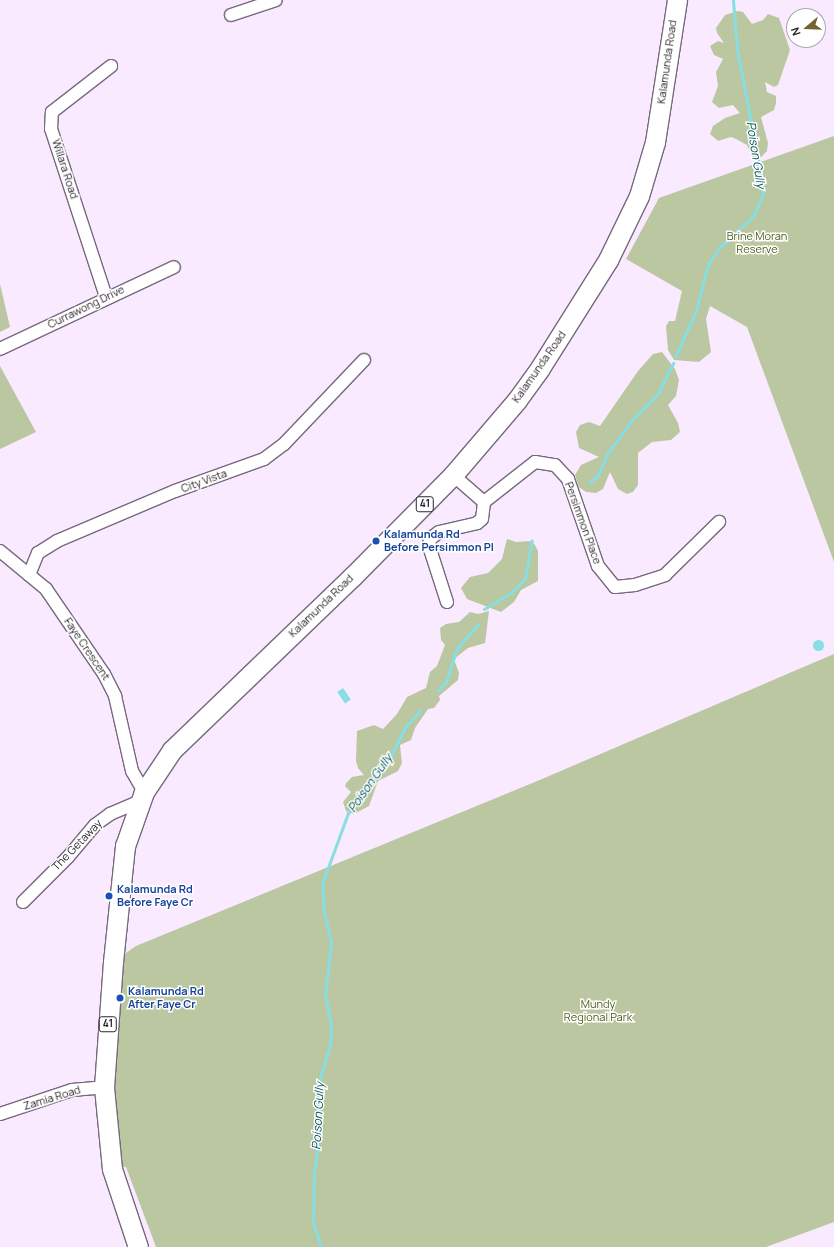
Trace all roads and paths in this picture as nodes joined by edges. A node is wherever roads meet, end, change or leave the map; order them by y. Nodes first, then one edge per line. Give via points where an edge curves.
1 (276, 0) edge
2 (677, 0) edge
3 (231, 15) dead end
4 (111, 66) dead end
5 (174, 266) dead end
6 (106, 297) junction
7 (0, 349) edge
8 (364, 360) dead end
9 (453, 475) junction
10 (484, 502) junction
11 (719, 522) dead end
12 (0, 551) edge
13 (29, 575) junction
14 (447, 602) dead end
15 (142, 796) junction
16 (23, 902) dead end
17 (104, 1087) junction
18 (0, 1114) edge
19 (138, 1247) edge

1 - 3 street
2 - 9 main road, Kalamunda Road / 41 via 655,142 643,184 627,223 608,260 540,368 517,400
4 - 6 street, Willara Road via 52,112 51,129
5 - 6 street, Currawong Drive
6 - 7 street, Currawong Drive
8 - 13 street, City Vista via 284,444 264,459 175,491 57,541 38,553
9 - 10 street
9 - 15 main road, Kalamunda Road / 41 via 352,577 172,750
10 - 11 street, Persimmon Place via 534,462 555,465 568,479 598,566 615,586 635,585 665,575
10 - 14 street via 482,519 477,523 443,531 430,540 429,546
12 - 13 street, Faye Crescent
13 - 15 street, Faye Crescent via 46,589 104,674 115,696 132,771
15 - 16 street, The Getaway via 95,825 68,857
15 - 17 main road, Kalamunda Road / 41 via 124,846
17 - 18 street, Zamia Road via 72,1090
17 - 19 main road, Kalamunda Road / 41 via 104,1114 112,1169

